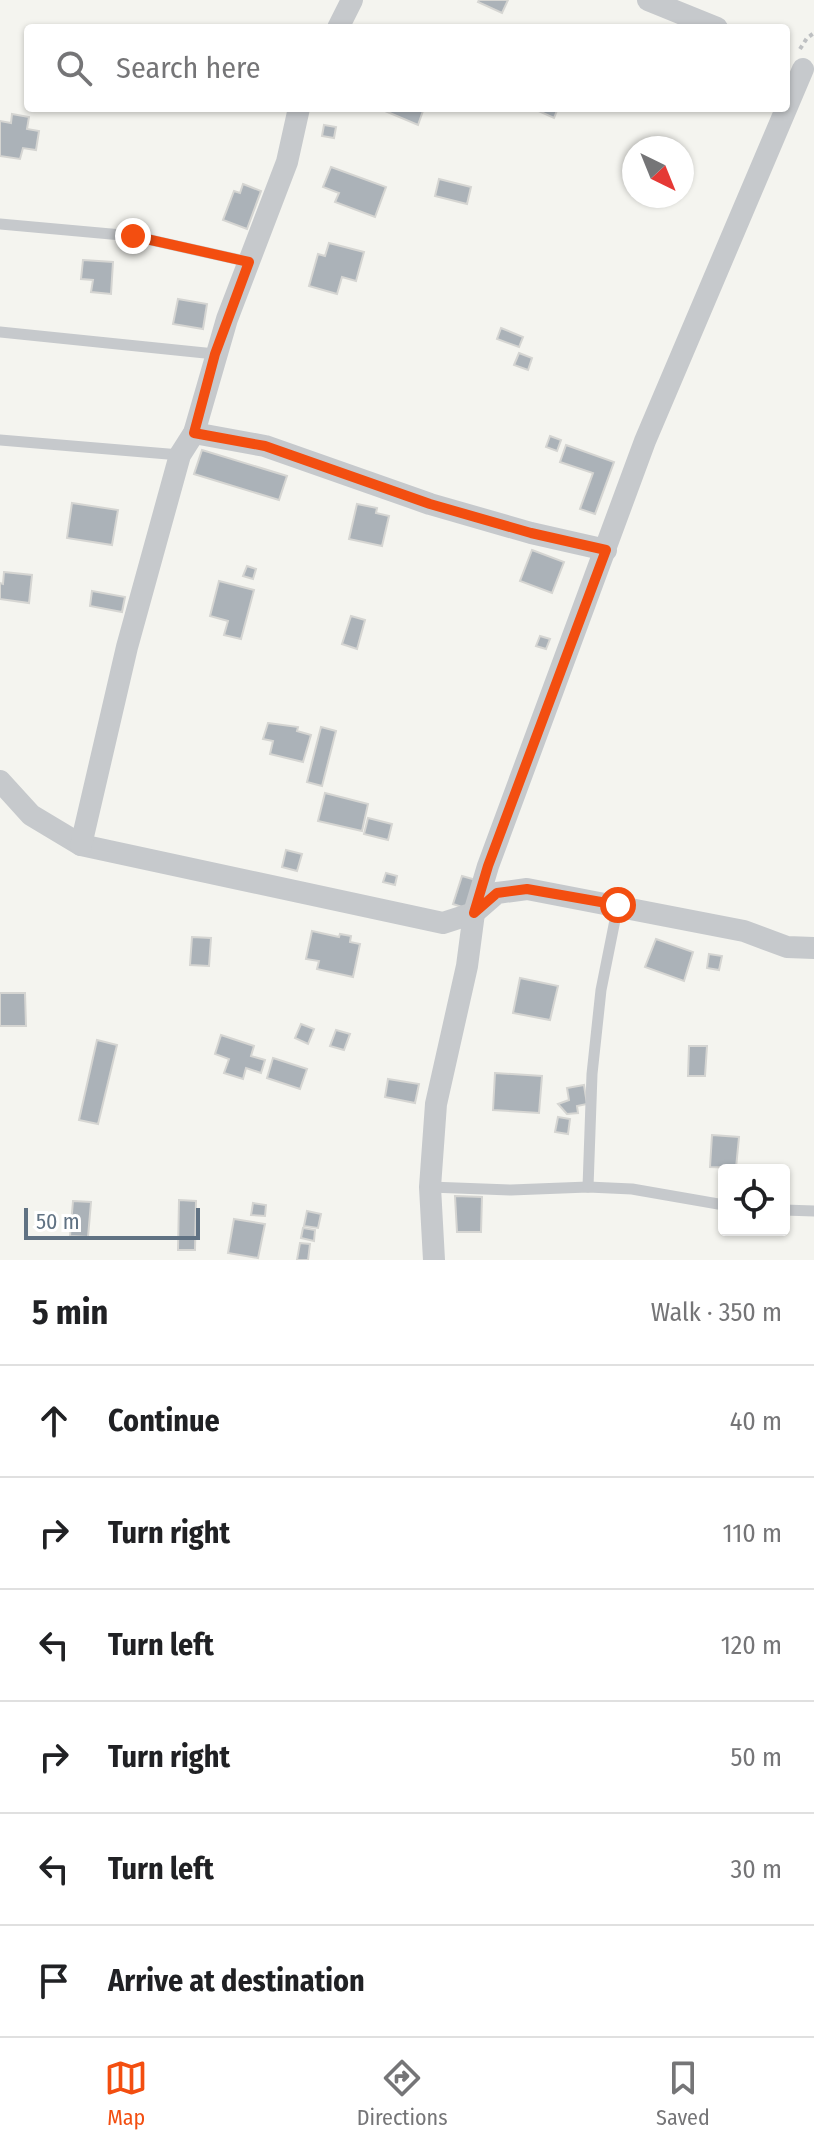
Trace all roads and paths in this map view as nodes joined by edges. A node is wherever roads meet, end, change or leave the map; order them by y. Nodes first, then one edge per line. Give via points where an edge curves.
1 (352, 0) edge
2 (648, 0) edge
3 (340, 24) edge
4 (707, 24) edge
5 (801, 68) edge
6 (790, 94) edge
7 (298, 112) edge
8 (783, 112) edge
9 (0, 224) edge
10 (249, 262) junction
11 (0, 332) edge
12 (215, 354) junction
13 (194, 433) junction
14 (0, 440) edge
15 (180, 455) junction
16 (606, 550) junction
17 (0, 781) edge
18 (81, 845) junction
19 (618, 905) junction
20 (474, 913) junction
21 (814, 948) edge
22 (430, 1187) junction
23 (588, 1187) junction
24 (718, 1204) edge
25 (790, 1210) edge
26 (814, 1211) edge
27 (434, 1260) edge

1 - 3 street
2 - 4 street
5 - 6 street
7 - 10 street via 287,162
8 - 16 street via 645,441
9 - 10 lane via 133,236
10 - 12 street
11 - 12 lane
12 - 13 street
13 - 15 street
13 - 16 street via 265,446 430,504
14 - 15 lane
15 - 18 street via 123,661
16 - 20 street
17 - 18 street via 31,815
18 - 20 street via 443,923
19 - 20 street via 527,889 497,893
19 - 21 street via 744,931 787,947
19 - 23 lane via 592,1074
20 - 22 street via 436,1104
22 - 23 lane
22 - 27 street
23 - 24 lane
25 - 26 lane

